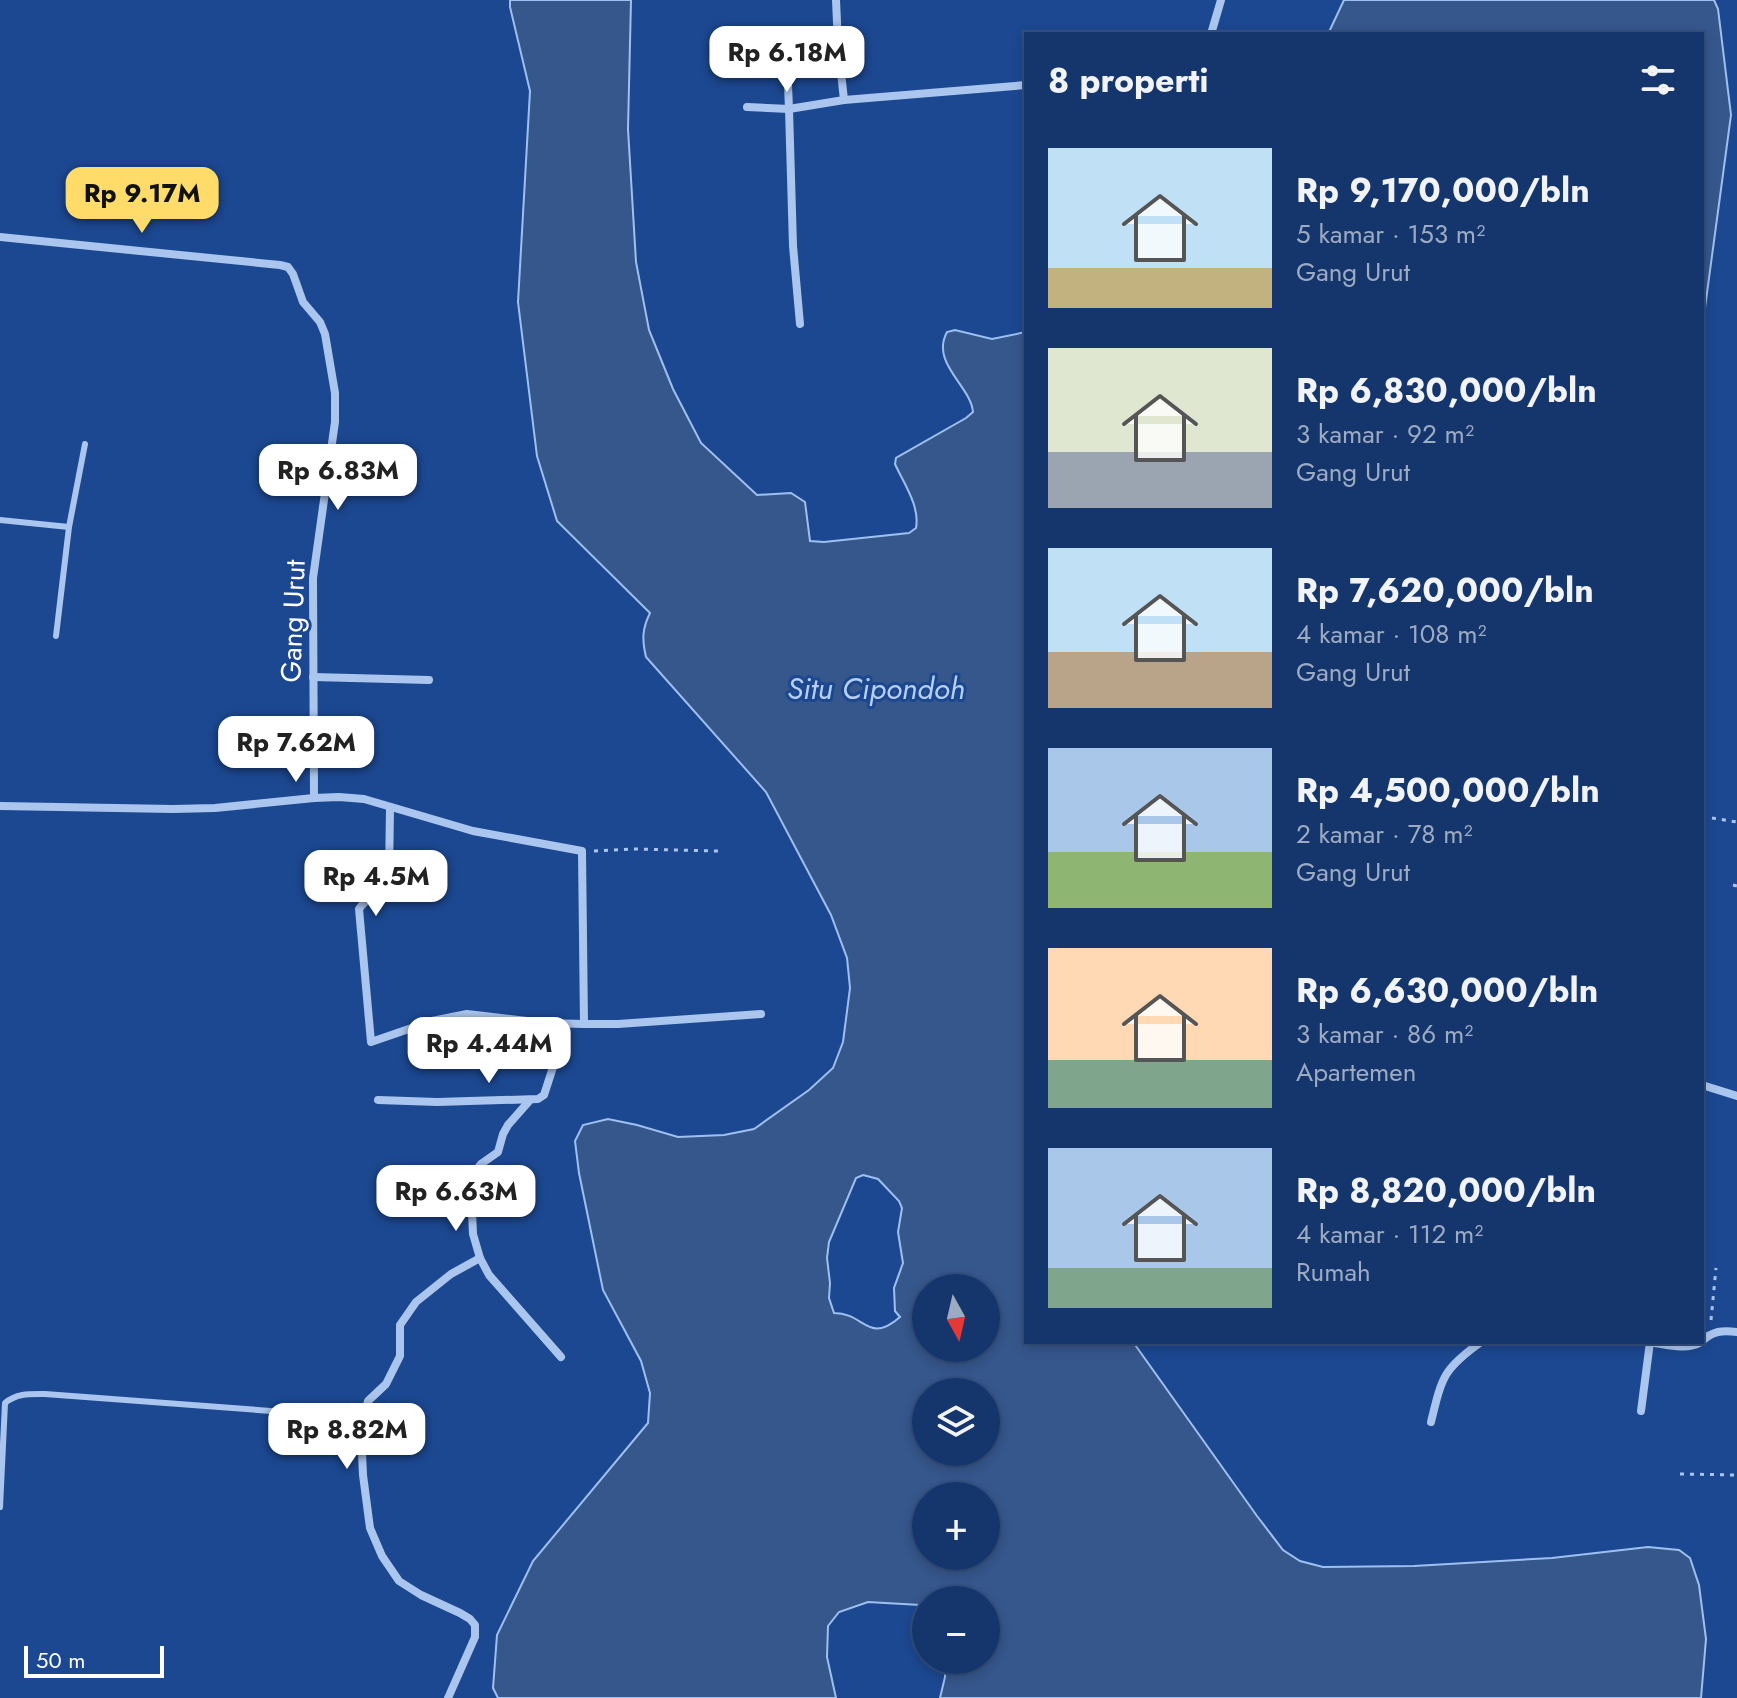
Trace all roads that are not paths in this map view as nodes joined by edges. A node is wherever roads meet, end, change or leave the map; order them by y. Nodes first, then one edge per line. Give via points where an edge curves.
1 (836, 0) edge
2 (1221, 0) edge
3 (1212, 32) edge
4 (787, 61) dead end
5 (1024, 85) edge
6 (844, 100) junction
7 (747, 107) dead end
8 (789, 109) junction
9 (0, 237) edge
10 (800, 324) dead end
11 (85, 444) dead end
12 (0, 520) edge
13 (69, 527) junction
14 (56, 636) dead end
15 (313, 677) junction
16 (429, 680) dead end
17 (314, 798) junction
18 (0, 806) edge
19 (390, 807) junction
20 (761, 1014) dead end
21 (567, 1024) junction
22 (584, 1024) junction
23 (1704, 1086) edge
24 (1737, 1096) edge
25 (378, 1100) dead end
26 (530, 1100) junction
27 (480, 1258) junction
28 (1737, 1332) edge
29 (1704, 1340) edge
30 (1478, 1344) edge
31 (1649, 1344) edge
32 (1666, 1344) edge
33 (1699, 1344) edge
34 (561, 1357) dead end
35 (1641, 1411) dead end
36 (338, 1416) dead end
37 (1431, 1422) dead end
38 (0, 1507) edge
39 (448, 1698) edge

1 - 6 street
2 - 3 street
4 - 8 street
5 - 6 street
6 - 8 street
7 - 8 street
8 - 10 street
9 - 15 street, Gang Urut via 280,265 293,274 303,302 325,334 335,393 313,578
11 - 13 lane
12 - 13 lane
13 - 14 lane
15 - 16 street
15 - 17 street, Gang Urut
17 - 18 street via 215,808
17 - 19 street via 364,799
19 - 21 street via 389,878 359,909 371,1042 467,1014
19 - 22 street via 473,831 582,851
20 - 22 street
21 - 22 street
21 - 26 street via 544,1095
23 - 24 street
25 - 26 street
26 - 27 street via 508,1125 498,1152 472,1175 473,1234
27 - 34 street
27 - 39 street via 416,1302 400,1325 400,1356 386,1384 368,1401 361,1431 370,1528 382,1556 399,1581 475,1625 475,1637
28 - 29 street via 1710,1333
30 - 37 street via 1448,1371
31 - 35 street
32 - 33 street
36 - 38 lane via 45,1394 11,1397 5,1403

